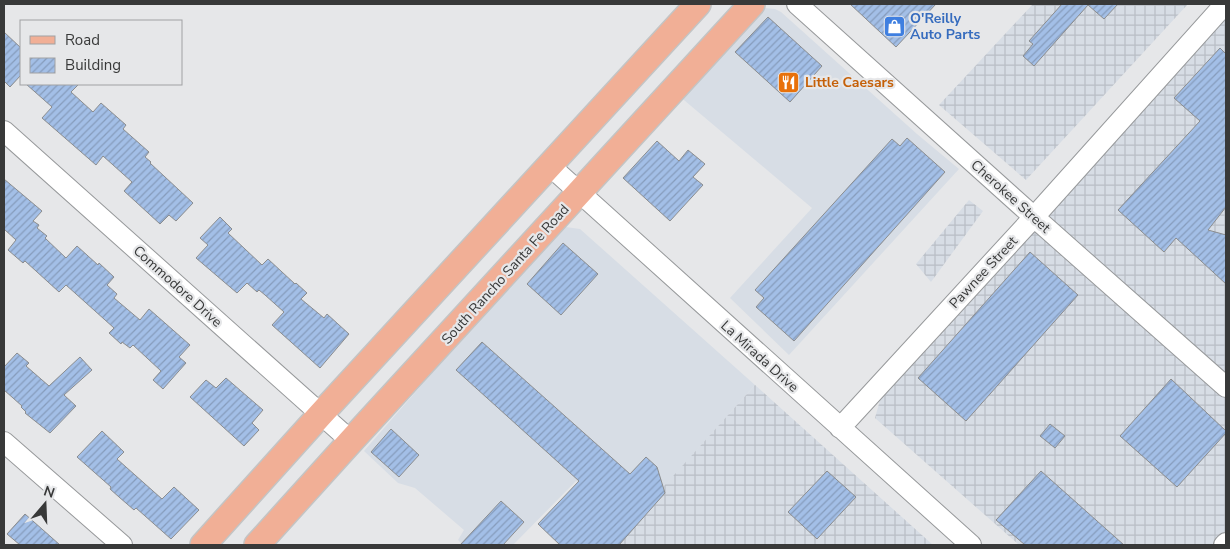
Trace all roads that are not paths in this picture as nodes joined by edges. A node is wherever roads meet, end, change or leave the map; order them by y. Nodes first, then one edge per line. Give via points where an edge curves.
1 (698, 4) edge
2 (752, 4) edge
3 (797, 4) edge
4 (1225, 4) edge
5 (4, 131) edge
6 (549, 165) junction
7 (579, 192) junction
8 (1034, 217) junction
9 (1226, 387) edge
10 (322, 414) junction
11 (840, 428) junction
12 (351, 441) junction
13 (4, 442) edge
14 (122, 545) edge
15 (203, 545) edge
16 (257, 545) edge
17 (971, 545) edge

1 - 6 main road
2 - 7 main road, South Rancho Santa Fe Road
3 - 8 street, Cherokee Street
4 - 8 street, Pawnee Street
5 - 10 street, Commodore Drive
6 - 7 street, La Mirada Drive
6 - 10 main road
7 - 11 street, La Mirada Drive
7 - 12 main road, South Rancho Santa Fe Road
8 - 9 street, Cherokee Street
8 - 11 street, Pawnee Street
10 - 12 street, Commodore Drive
10 - 15 main road
11 - 17 street, La Mirada Drive
12 - 16 main road, South Rancho Santa Fe Road
13 - 14 street

